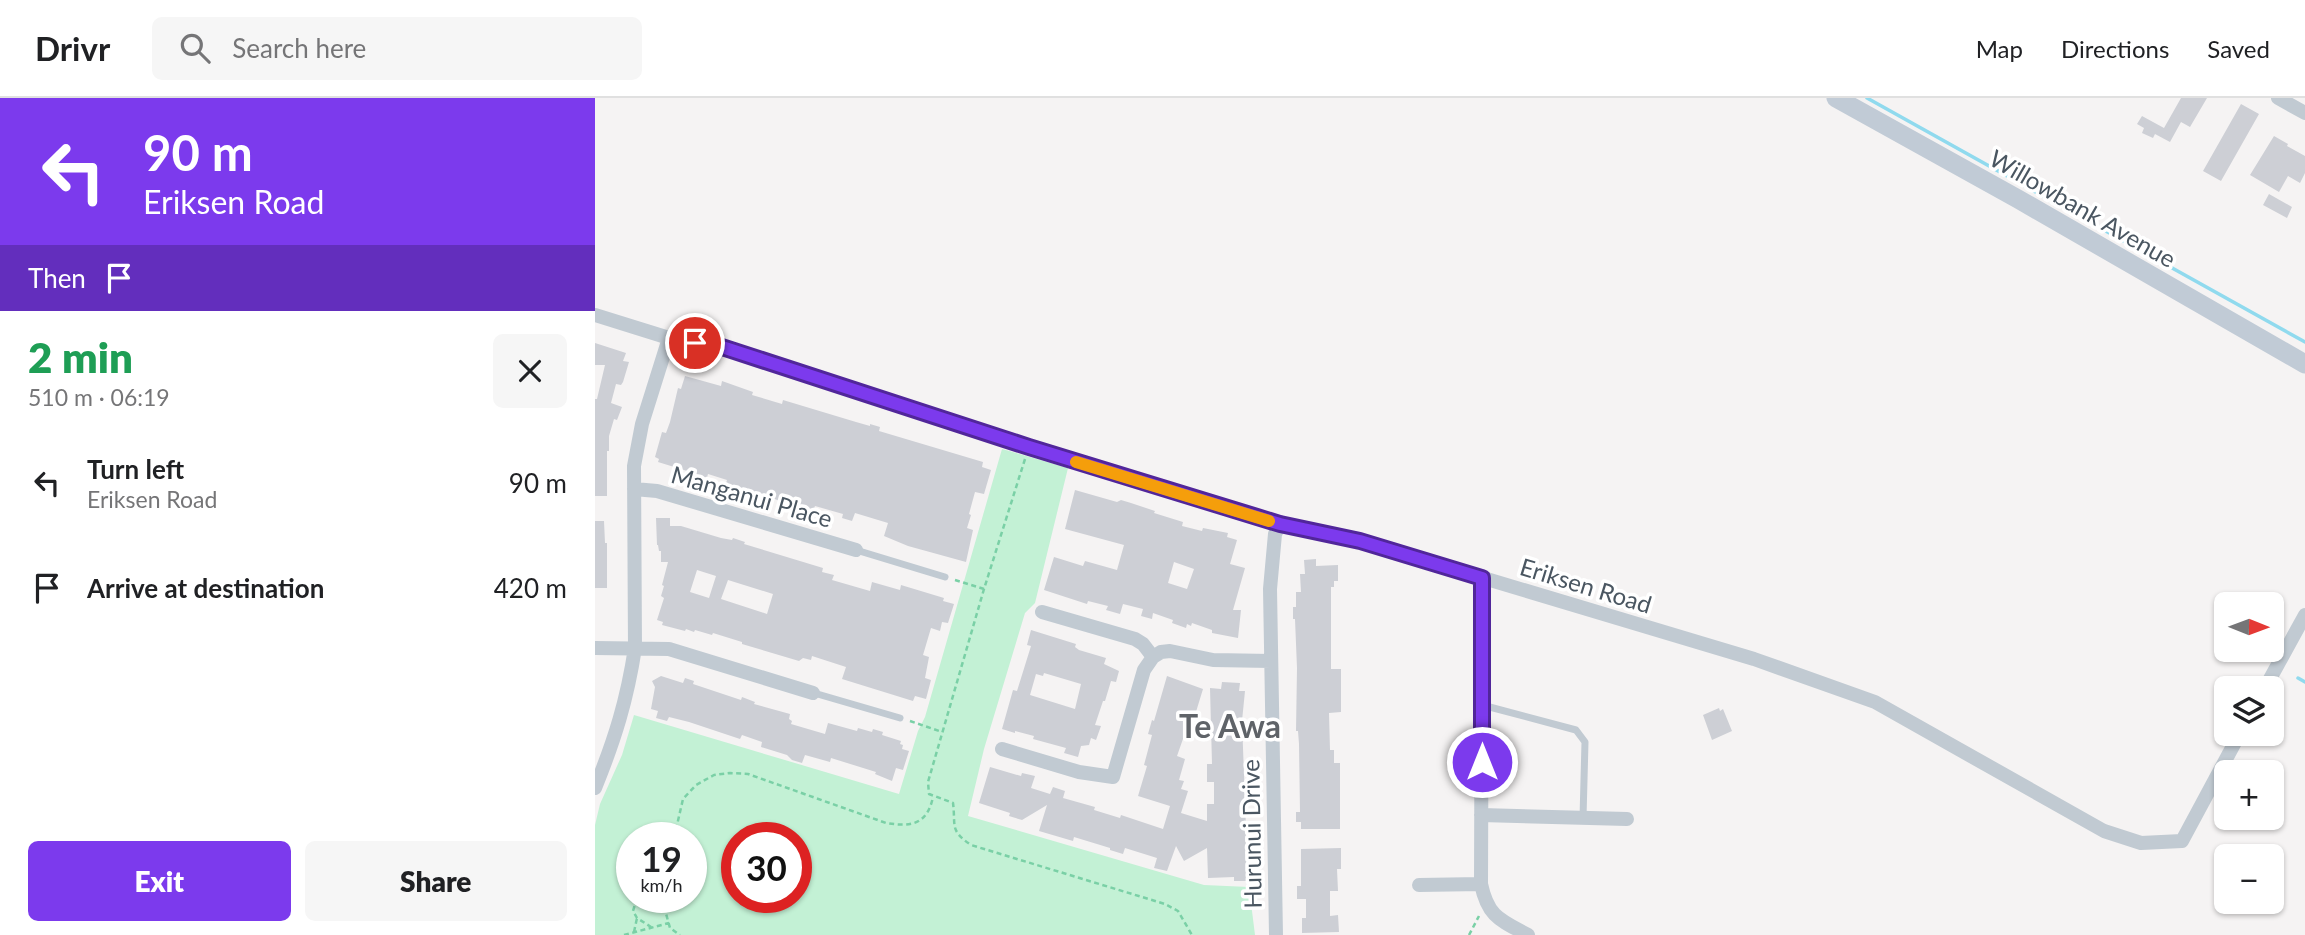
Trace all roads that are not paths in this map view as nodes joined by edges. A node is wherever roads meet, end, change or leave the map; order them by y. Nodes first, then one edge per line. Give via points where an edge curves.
1 (1836, 98) edge
2 (2278, 98) edge
3 (2305, 113) edge
4 (595, 315) edge
5 (669, 338) junction
6 (2305, 364) edge
7 (634, 489) junction
8 (1280, 524) junction
9 (856, 550) joint
10 (945, 577) road end
11 (1482, 578) junction
12 (1042, 612) dead end
13 (2305, 615) edge
14 (595, 648) edge
15 (635, 648) junction
16 (1153, 657) junction
17 (1271, 661) junction
18 (2272, 676) edge
19 (813, 693) joint
20 (1482, 705) junction
21 (900, 718) road end
22 (2234, 746) edge
23 (1002, 749) dead end
24 (595, 788) edge
25 (1482, 815) junction
26 (1583, 818) junction
27 (1627, 819) dead end
28 (1481, 884) junction
29 (1419, 885) dead end
30 (1276, 935) edge
31 (1528, 935) edge

1 - 6 main road, Willowbank Avenue
2 - 3 street
4 - 5 street, Eriksen Road
5 - 7 street via 642,424
5 - 8 street, Eriksen Road via 722,347
7 - 9 street, Manganui Place via 657,491
7 - 15 street
8 - 11 street, Eriksen Road via 1360,541
8 - 17 street, Hurunui Drive via 1271,565
9 - 10 lane
11 - 20 street
11 - 22 street, Eriksen Road via 1754,659 1875,702 2104,831 2141,843 2182,841
12 - 16 street via 1135,639
13 - 18 street
14 - 15 street
15 - 19 street via 669,649
15 - 24 street via 616,737
16 - 17 street via 1170,651 1213,660
16 - 23 street via 1144,670 1113,777
17 - 30 street, Hurunui Drive
19 - 21 lane
20 - 25 street
20 - 26 lane via 1576,730 1585,742
25 - 26 street
25 - 28 street
26 - 27 street
28 - 29 street
28 - 31 street via 1486,904 1501,921

